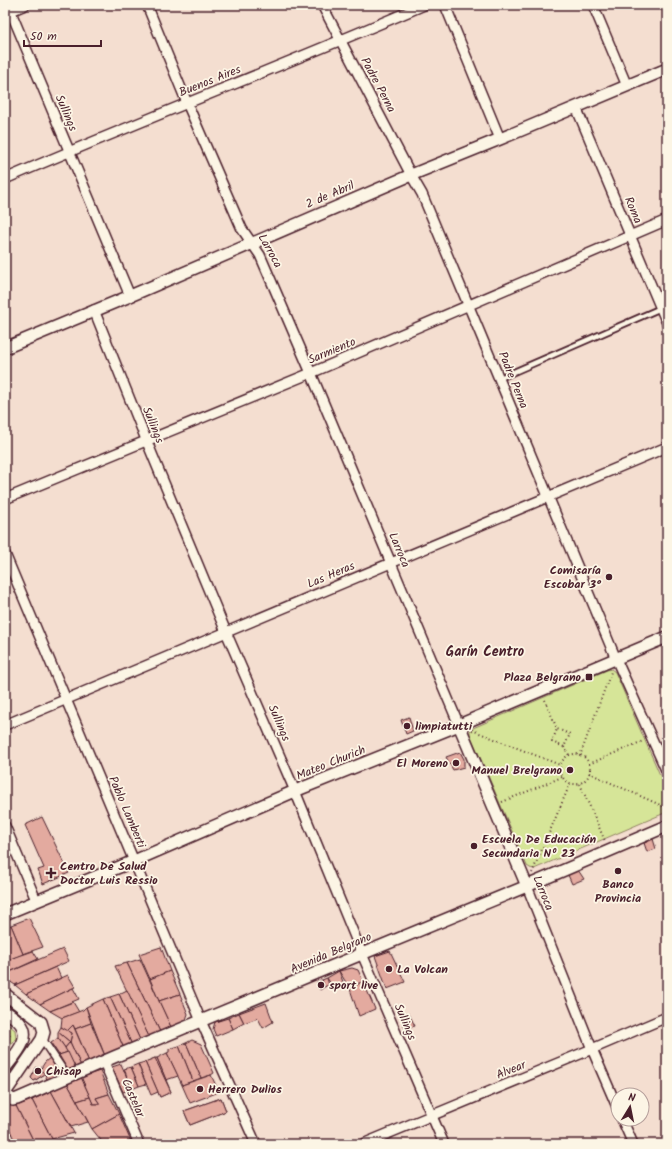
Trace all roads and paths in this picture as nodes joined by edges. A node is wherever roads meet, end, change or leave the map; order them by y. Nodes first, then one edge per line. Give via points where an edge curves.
1 (25, 5) edge
2 (147, 5) edge
3 (322, 5) edge
4 (424, 5) edge
5 (445, 5) edge
6 (594, 5) edge
7 (8, 10) edge
8 (341, 41) junction
9 (667, 69) edge
10 (627, 86) junction
11 (187, 103) junction
12 (576, 107) junction
13 (500, 140) junction
14 (69, 152) junction
15 (411, 175) junction
16 (5, 179) edge
17 (667, 220) edge
18 (630, 235) junction
19 (251, 243) junction
20 (130, 296) junction
21 (469, 305) junction
22 (660, 308) junction
23 (94, 310) junction
24 (667, 323) edge
25 (5, 348) edge
26 (311, 373) junction
27 (500, 378) junction
28 (147, 442) junction
29 (667, 447) edge
30 (548, 498) junction
31 (5, 499) edge
32 (5, 554) edge
33 (391, 563) junction
34 (226, 632) junction
35 (667, 637) edge
36 (616, 659) junction
37 (541, 691) junction
38 (66, 700) junction
39 (5, 725) edge
40 (459, 725) junction
41 (557, 729) junction
42 (651, 738) junction
43 (564, 747) junction
44 (569, 755) junction
45 (580, 756) junction
46 (589, 764) junction
47 (560, 765) junction
48 (667, 772) edge
49 (589, 774) junction
50 (562, 777) junction
51 (570, 784) junction
52 (580, 784) junction
53 (296, 791) junction
54 (493, 806) junction
55 (667, 808) edge
56 (5, 826) edge
57 (667, 826) edge
58 (610, 850) junction
59 (134, 861) junction
60 (527, 886) junction
61 (36, 900) junction
62 (5, 914) edge
63 (362, 954) junction
64 (5, 994) edge
65 (5, 1011) edge
66 (667, 1017) edge
67 (201, 1021) junction
68 (5, 1029) edge
69 (42, 1038) junction
70 (5, 1043) edge
71 (592, 1049) junction
72 (104, 1062) junction
73 (5, 1068) edge
74 (68, 1078) junction
75 (610, 1091) edge
76 (5, 1094) edge
77 (432, 1115) junction
78 (626, 1127) edge
79 (139, 1144) edge
80 (256, 1144) edge
81 (363, 1144) edge
82 (444, 1144) edge
83 (633, 1144) edge

1 - 7 street
2 - 11 street, Larroca
3 - 8 street, Padre Perna
4 - 8 street, Buenos Aires
5 - 13 street
6 - 10 street
7 - 14 street, Sullings
8 - 11 street, Buenos Aires
8 - 15 street, Padre Perna
9 - 10 street, 2 de Abril
10 - 12 street, 2 de Abril
11 - 14 street, Buenos Aires
11 - 19 street, Larroca via 242,229
12 - 13 street, 2 de Abril
12 - 18 street, Roma
13 - 15 street, 2 de Abril
14 - 16 street, Buenos Aires
14 - 20 street, Sullings
15 - 19 street, 2 de Abril
15 - 21 street, Padre Perna via 422,194
17 - 18 street, Sarmiento
18 - 21 street, Sarmiento
18 - 22 street, Roma
19 - 20 street, 2 de Abril
19 - 26 street, Larroca via 260,255
20 - 23 street, 2 de Abril
21 - 26 street, Sarmiento
21 - 27 street, Padre Perna
22 - 24 street, Roma
22 - 27 lane
23 - 25 street, 2 de Abril
23 - 28 street, Sullings
26 - 28 street, Sarmiento
26 - 33 street, Larroca
27 - 30 street, Padre Perna
28 - 31 street, Sarmiento
28 - 34 street, Sullings
29 - 30 street, Las Heras
30 - 33 street, Las Heras
30 - 36 street, Padre Perna
32 - 38 street, Pablo Lamberti
33 - 34 street, Las Heras
33 - 40 street, Larroca
34 - 38 street, Las Heras
34 - 53 street, Sullings
35 - 36 street, Mateo Churich
36 - 37 street, Mateo Churich
36 - 42 street, Padre Perna
36 - 45 path
37 - 40 street, Mateo Churich
37 - 41 path
38 - 39 street, Las Heras
38 - 59 street, Pablo Lamberti
40 - 47 path
40 - 53 street, Mateo Churich
40 - 54 street, Larroca
41 - 43 path via 552,742
41 - 43 path via 570,734
42 - 46 path
42 - 48 street, Padre Perna
43 - 44 path
44 - 45 path
44 - 47 path
45 - 46 path
46 - 49 path
47 - 50 path
49 - 52 path
49 - 55 path
50 - 51 path
50 - 54 path
51 - 52 path
51 - 60 path
52 - 58 path
53 - 59 street, Mateo Churich
53 - 63 street, Sullings
54 - 60 street, Larroca
56 - 61 street
57 - 58 street, Avenida Belgrano
58 - 60 street, Avenida Belgrano
59 - 61 street, Mateo Churich
59 - 67 street, Pablo Lamberti
60 - 63 street, Avenida Belgrano
60 - 71 street, Larroca
61 - 62 street, Mateo Churich
63 - 67 street, Avenida Belgrano
63 - 77 street, Sullings
64 - 69 street via 41,1022 44,1032
65 - 73 street via 24,1028 24,1039
66 - 71 street, Alvear
67 - 72 street, Avenida Belgrano
67 - 80 street, Pablo Lamberti
68 - 70 path via 10,1033
69 - 74 street
69 - 76 street
71 - 75 street, Larroca
71 - 77 street, Alvear
72 - 74 street, Avenida Belgrano
72 - 79 street, Castelar
74 - 76 street, Avenida Belgrano via 17,1100
77 - 81 street, Alvear
77 - 82 street, Sullings
78 - 83 street

